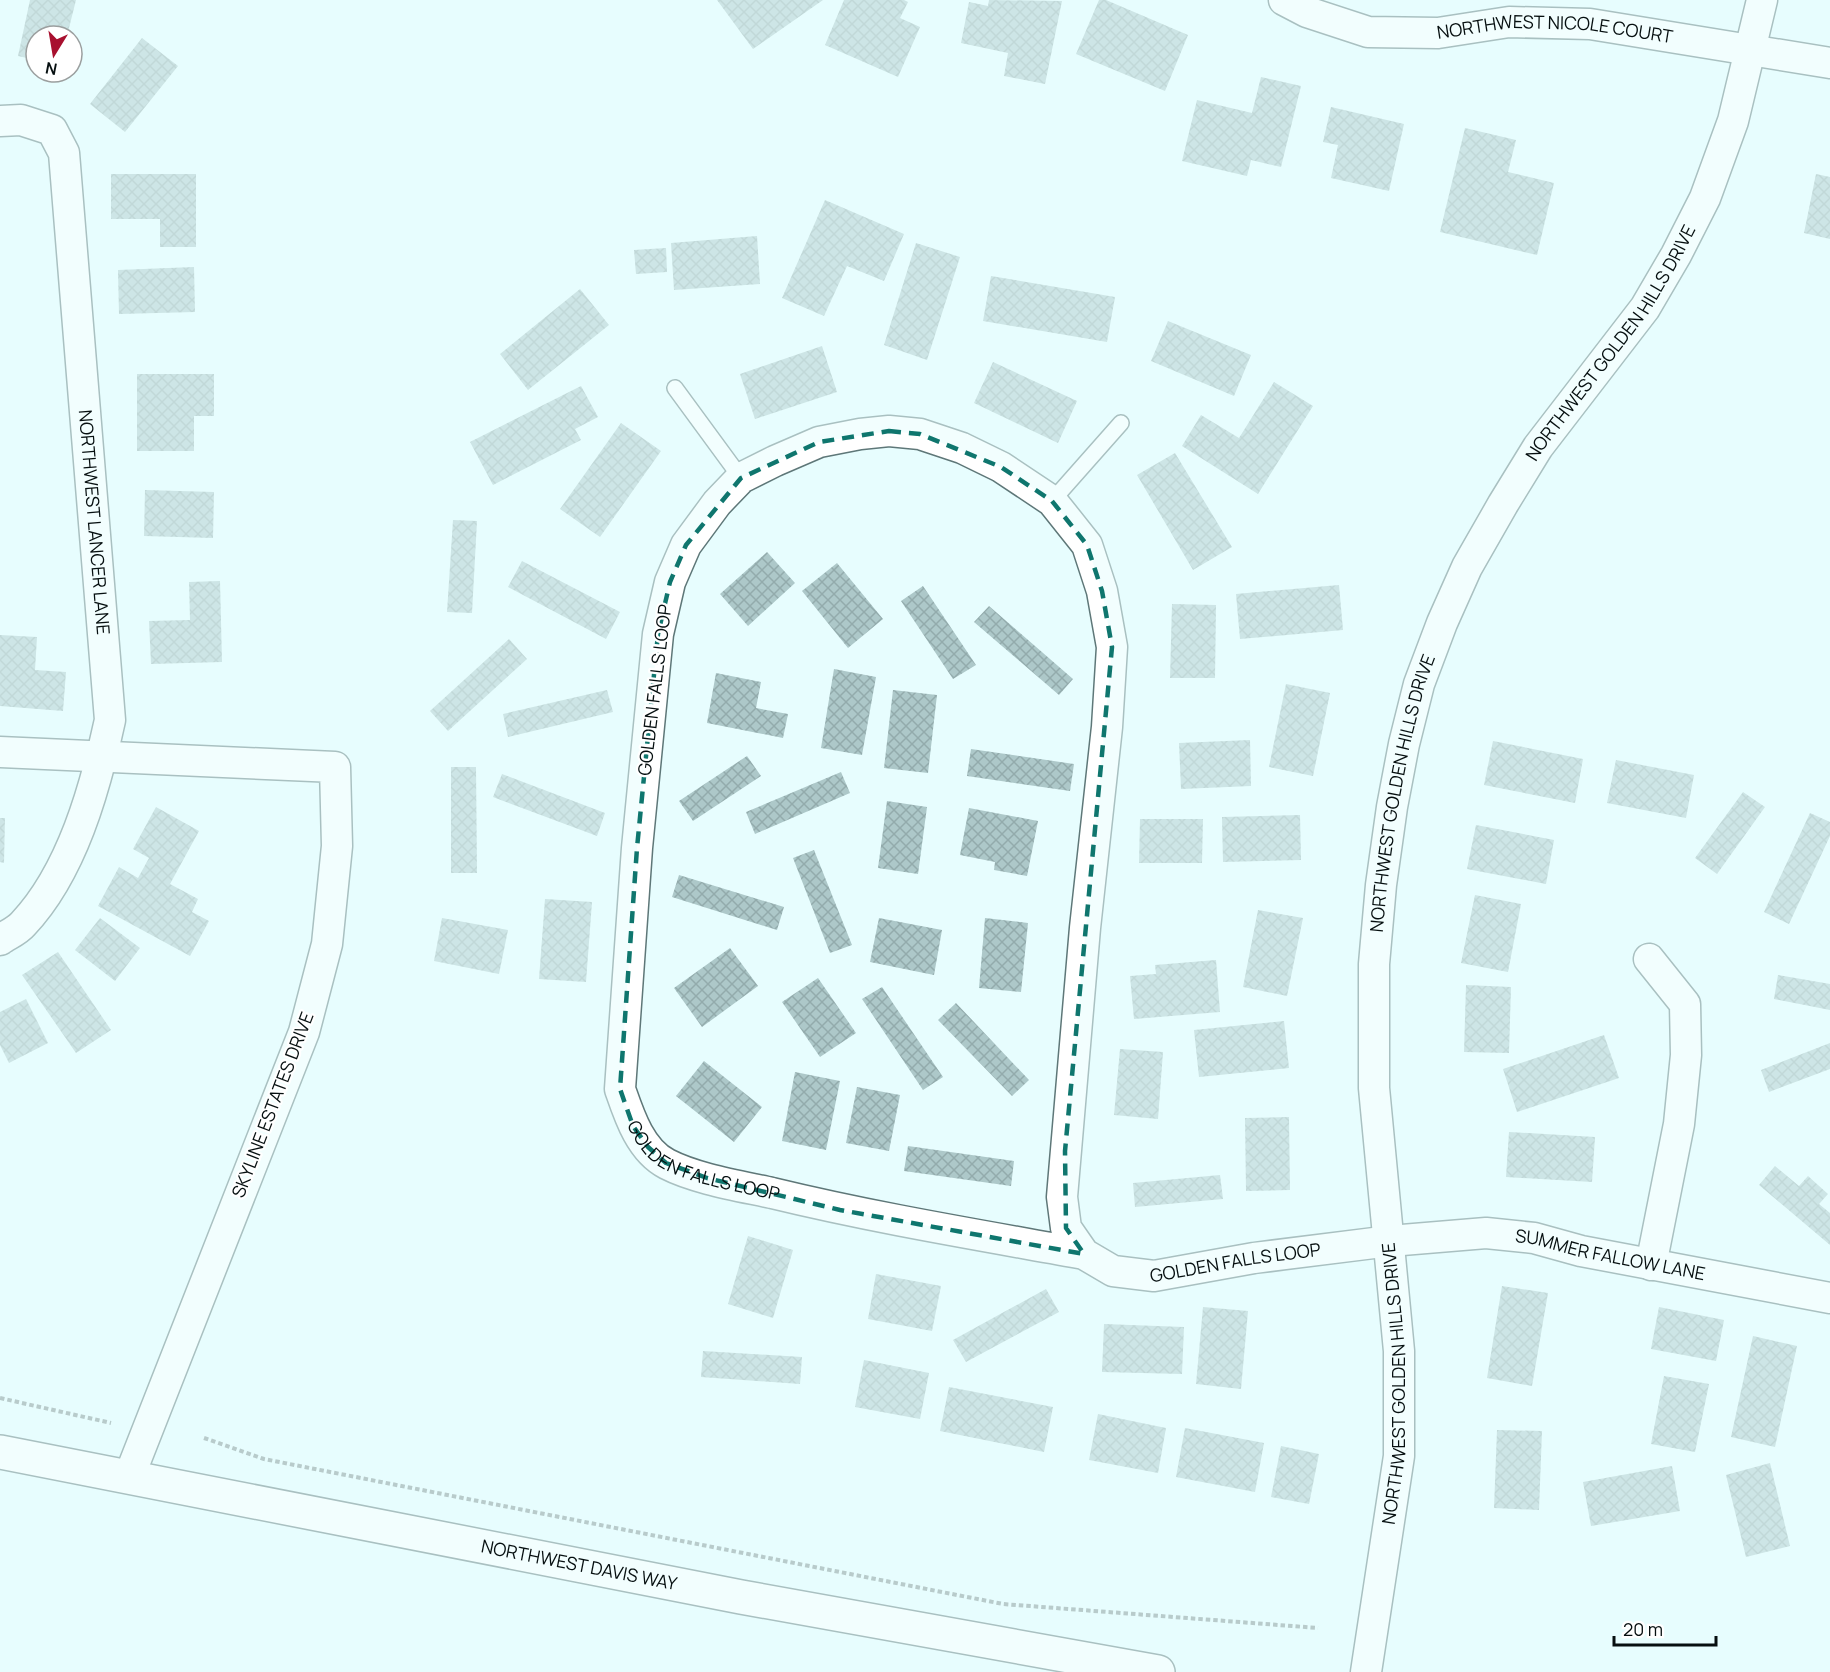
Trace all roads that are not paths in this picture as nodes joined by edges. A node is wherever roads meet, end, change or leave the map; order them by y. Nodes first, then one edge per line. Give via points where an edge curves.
1 (1284, 0) edge
2 (1762, 0) edge
3 (1750, 50) junction
4 (1830, 63) edge
5 (0, 121) edge
6 (675, 388) dead end
7 (1121, 423) dead end
8 (741, 478) junction
9 (1052, 501) junction
10 (0, 752) edge
11 (102, 757) junction
12 (0, 940) edge
13 (1649, 959) dead end
14 (1390, 1241) junction
15 (1084, 1254) junction
16 (1651, 1265) junction
17 (1830, 1298) edge
18 (0, 1452) edge
19 (129, 1477) junction
20 (1158, 1672) edge
21 (1366, 1672) edge

1 - 3 street, NORTHWEST NICOLE COURT via 1307,12 1368,32 1438,33 1509,22 1590,24
2 - 3 street, NORTHWEST GOLDEN HILLS DRIVE
3 - 4 street, NORTHWEST NICOLE COURT
3 - 14 street, NORTHWEST GOLDEN HILLS DRIVE via 1733,122 1705,198 1676,255 1645,308 1538,447 1503,504 1467,567 1419,684 1390,818 1374,964 1374,1088
5 - 11 street, NORTHWEST LANCER LANE via 21,120 52,130 63,153 110,720
6 - 8 lane
7 - 9 lane
8 - 9 street, GOLDEN FALLS LOOP via 819,442 899,432 920,434 962,448 1001,467
8 - 15 street, GOLDEN FALLS LOOP via 686,545 670,582 658,634 620,1078 633,1126 666,1163 707,1178 840,1210
9 - 15 street, GOLDEN FALLS LOOP via 1087,545 1102,591 1112,647 1062,1197 1066,1228
10 - 11 street
11 - 12 street, NORTHWEST LANCER LANE via 60,875 22,925
11 - 19 street, SKYLINE ESTATES DRIVE via 335,767 337,846 327,944 304,1032
13 - 16 street via 1685,1004 1686,1054 1679,1124
14 - 15 street, GOLDEN FALLS LOOP via 1254,1258 1154,1276 1113,1271
14 - 16 street, SUMMER FALLOW LANE via 1486,1233 1534,1238
14 - 21 street, NORTHWEST GOLDEN HILLS DRIVE via 1399,1351 1399,1456
16 - 17 street, SUMMER FALLOW LANE
18 - 19 main road, NORTHWEST DAVIS WAY
19 - 20 main road, NORTHWEST DAVIS WAY via 741,1597

